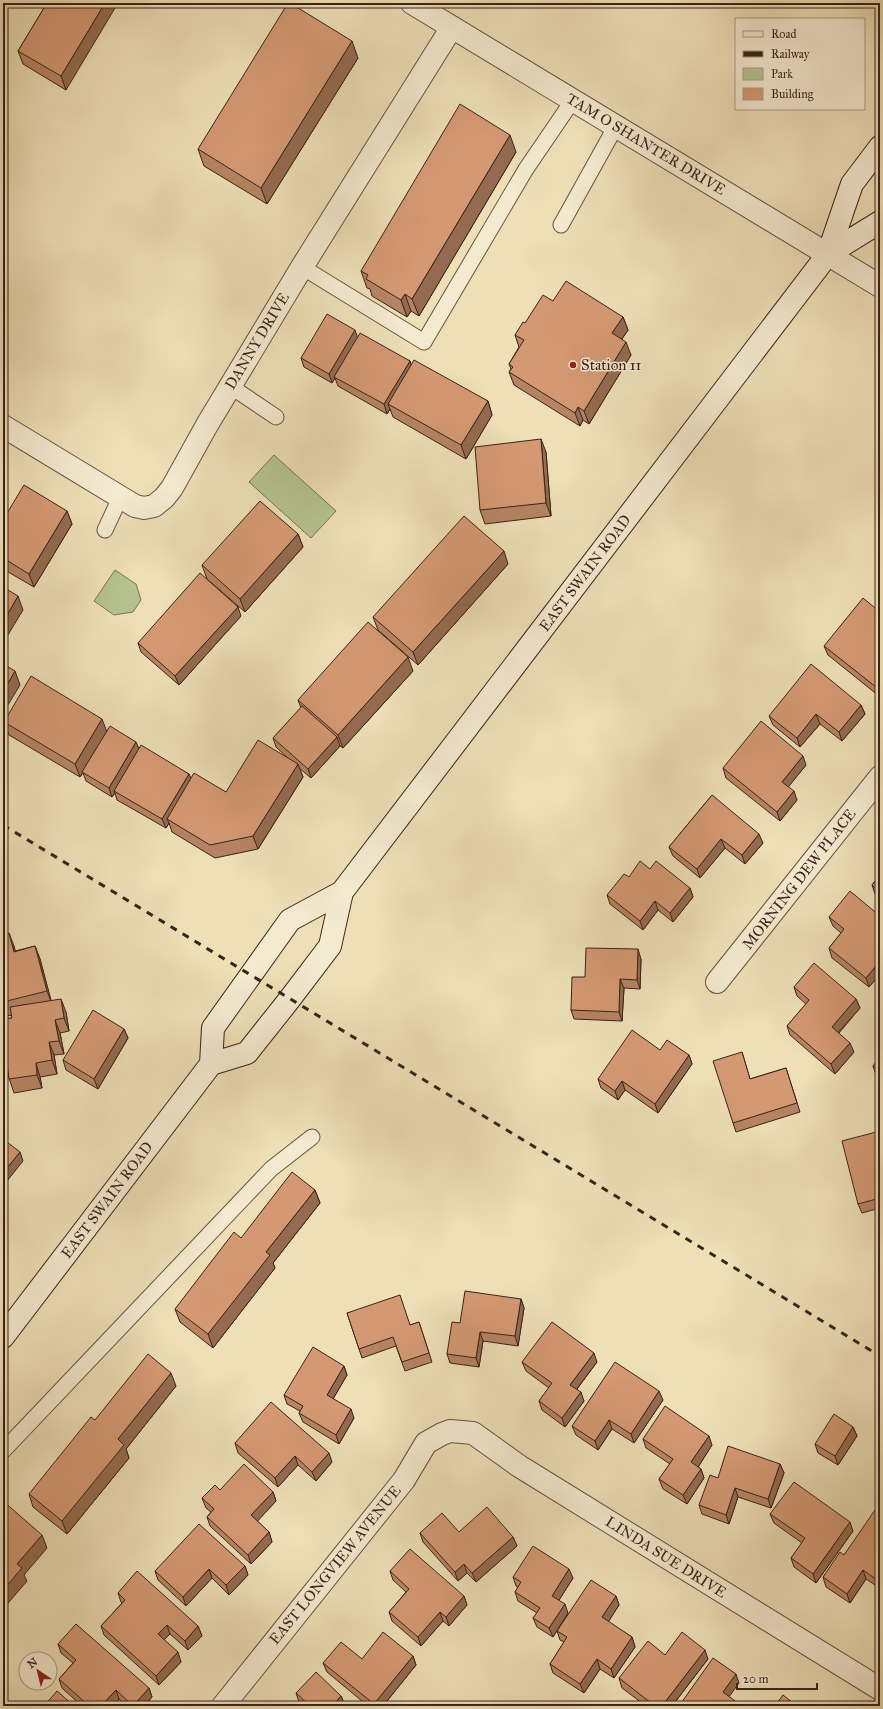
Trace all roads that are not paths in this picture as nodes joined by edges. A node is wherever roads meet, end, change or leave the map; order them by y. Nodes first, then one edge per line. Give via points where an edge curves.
1 (412, 3) edge
2 (452, 27) junction
3 (573, 100) junction
4 (616, 126) junction
5 (880, 147) edge
6 (880, 222) edge
7 (561, 225) dead end
8 (828, 254) junction
9 (302, 267) junction
10 (880, 286) edge
11 (230, 386) junction
12 (276, 417) dead end
13 (3, 426) edge
14 (120, 498) junction
15 (105, 530) dead end
16 (880, 777) edge
17 (342, 892) junction
18 (717, 982) dead end
19 (211, 1064) junction
20 (312, 1137) dead end
21 (3, 1336) edge
22 (450, 1431) joint
23 (3, 1451) edge
24 (880, 1689) edge
25 (223, 1706) edge

1 - 2 street, TAM O SHANTER DRIVE
2 - 3 street, TAM O SHANTER DRIVE
2 - 9 street, DANNY DRIVE
3 - 4 street, TAM O SHANTER DRIVE
3 - 9 lane via 526,169 424,342
4 - 7 lane
4 - 8 street, TAM O SHANTER DRIVE
5 - 8 street, EAST SWAIN ROAD via 852,184
6 - 8 street, EAST SWAIN ROAD
8 - 10 street, TAM O SHANTER DRIVE
8 - 17 street, EAST SWAIN ROAD
9 - 11 street, DANNY DRIVE
11 - 12 lane
11 - 14 street, DANNY DRIVE via 164,498 154,506 144,508
13 - 14 street, DANNY DRIVE
14 - 15 lane
16 - 18 street, MORNING DEW PLACE
17 - 19 street, EAST SWAIN ROAD via 290,920 213,1028
17 - 19 street, EAST SWAIN ROAD via 330,946 289,1000 247,1053
19 - 21 street, EAST SWAIN ROAD
20 - 23 lane via 271,1169
22 - 24 street, LINDA SUE DRIVE via 473,1433 519,1466
22 - 25 street, EAST LONGVIEW AVENUE via 426,1443 404,1480

